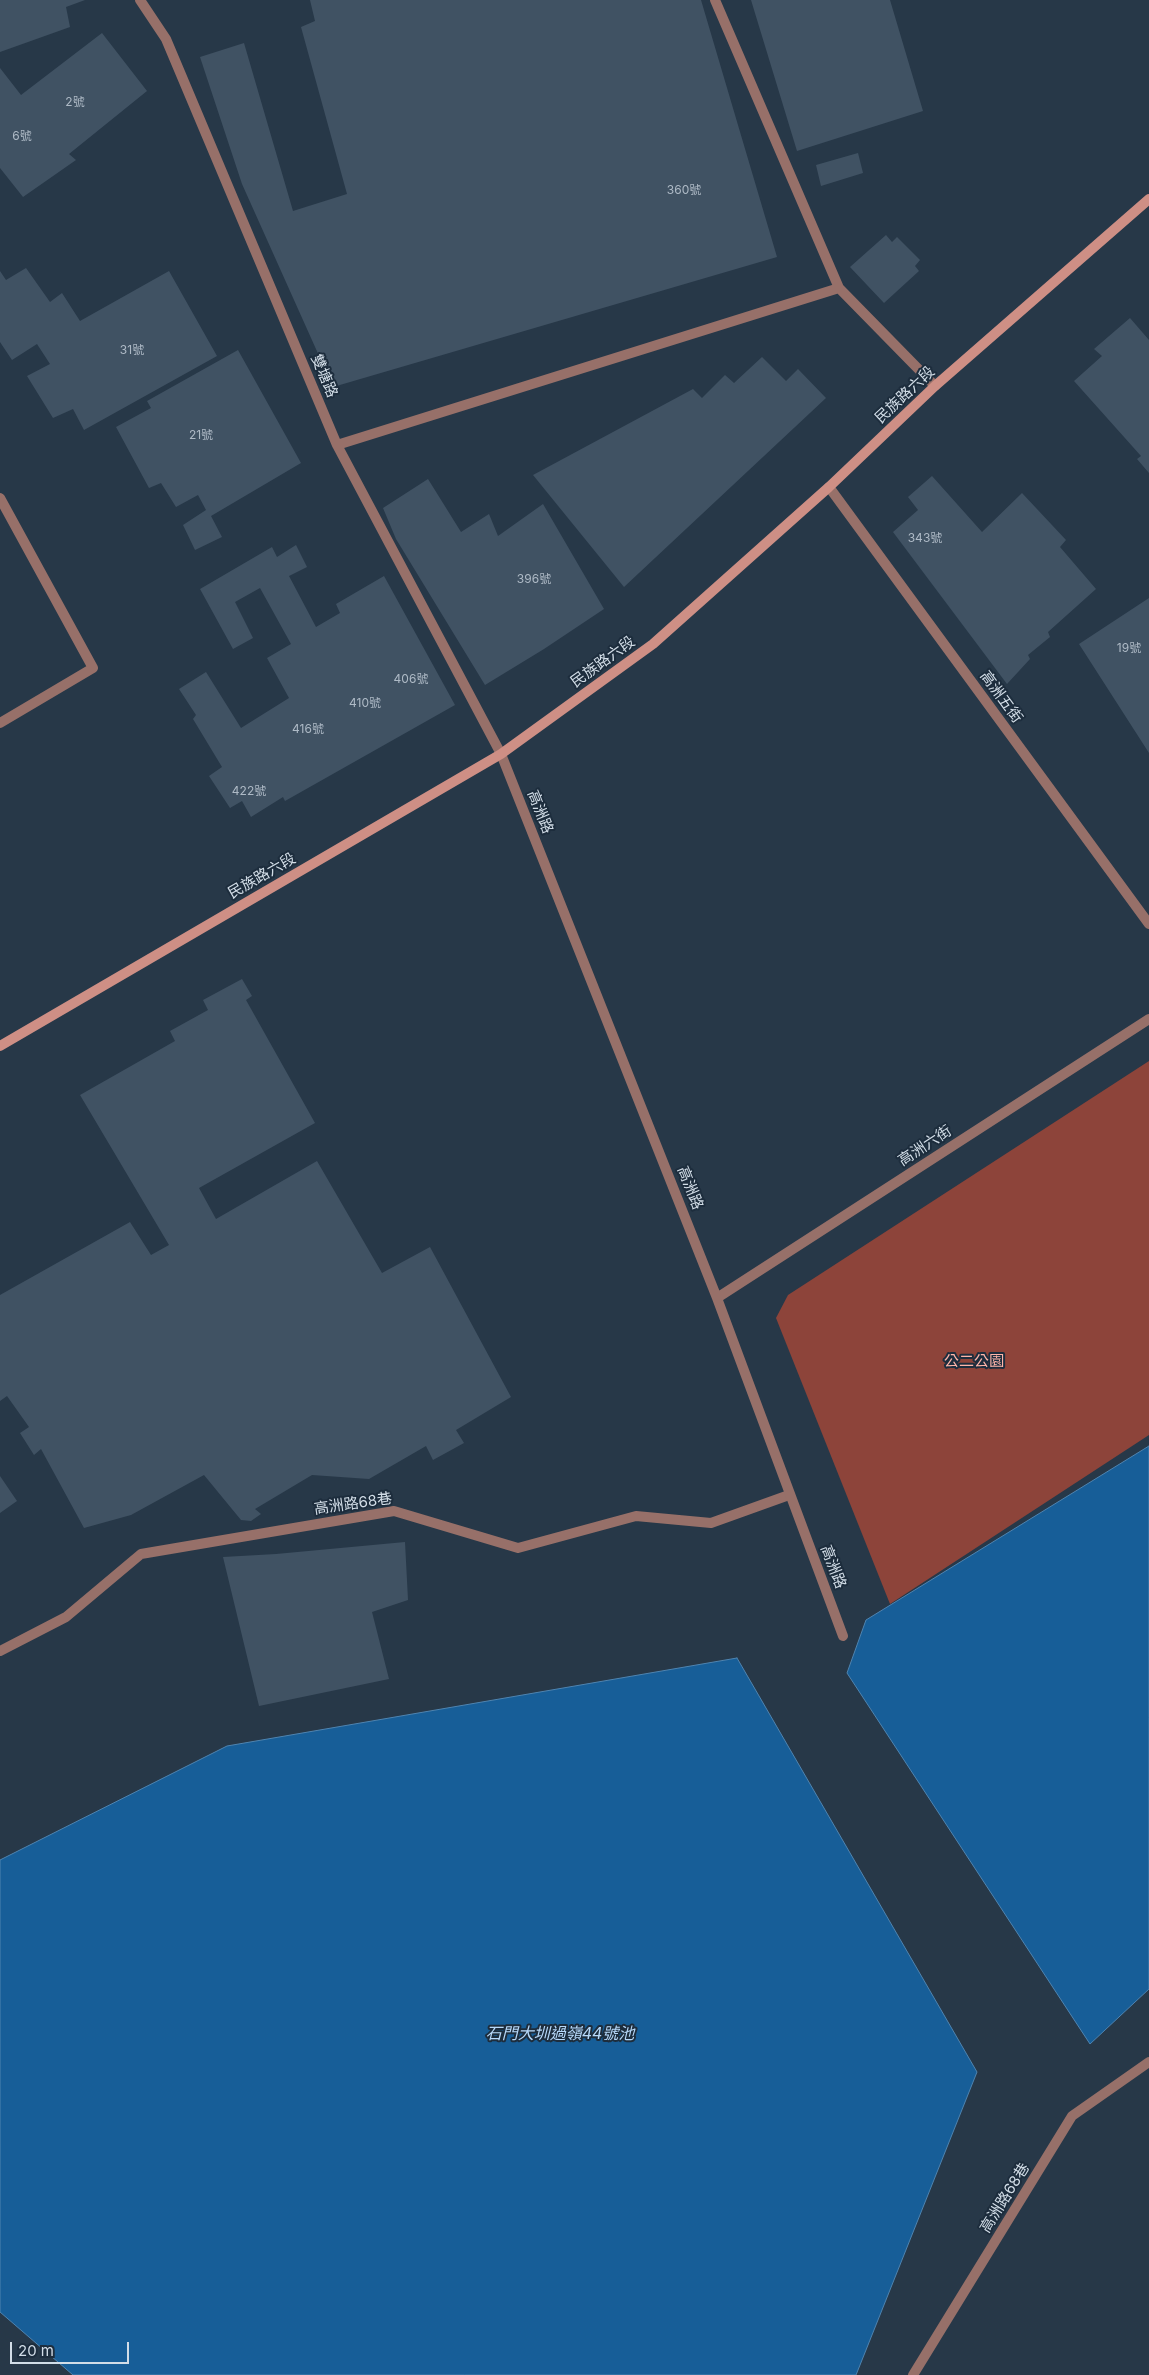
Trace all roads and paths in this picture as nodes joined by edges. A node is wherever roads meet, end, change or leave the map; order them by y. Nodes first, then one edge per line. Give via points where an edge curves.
1 (140, 0) edge
2 (715, 0) edge
3 (1149, 199) edge
4 (839, 288) junction
5 (935, 386) junction
6 (337, 445) junction
7 (830, 487) junction
8 (0, 498) edge
9 (0, 723) edge
10 (501, 754) junction
11 (1149, 924) edge
12 (1149, 1019) edge
13 (0, 1046) edge
14 (717, 1298) junction
15 (789, 1495) junction
16 (843, 1636) dead end
17 (0, 1652) edge
18 (1149, 2062) edge
19 (913, 2375) edge

1 - 6 street, 雙塘路 via 166,39
2 - 4 street
3 - 5 main road, 民族路六段
4 - 5 street
4 - 6 street
5 - 7 main road, 民族路六段
6 - 10 street, 雙塘路
7 - 10 main road, 民族路六段 via 653,644
7 - 11 street, 高洲五街
8 - 9 street via 93,668
10 - 13 main road, 民族路六段
10 - 14 street, 高洲路
12 - 14 street, 高洲六街
14 - 15 street, 高洲路
15 - 16 street, 高洲路
15 - 17 street, 高洲路68巷 via 711,1523 636,1516 518,1548 394,1511 141,1554 66,1617
18 - 19 street, 高洲路68巷 via 1072,2116

